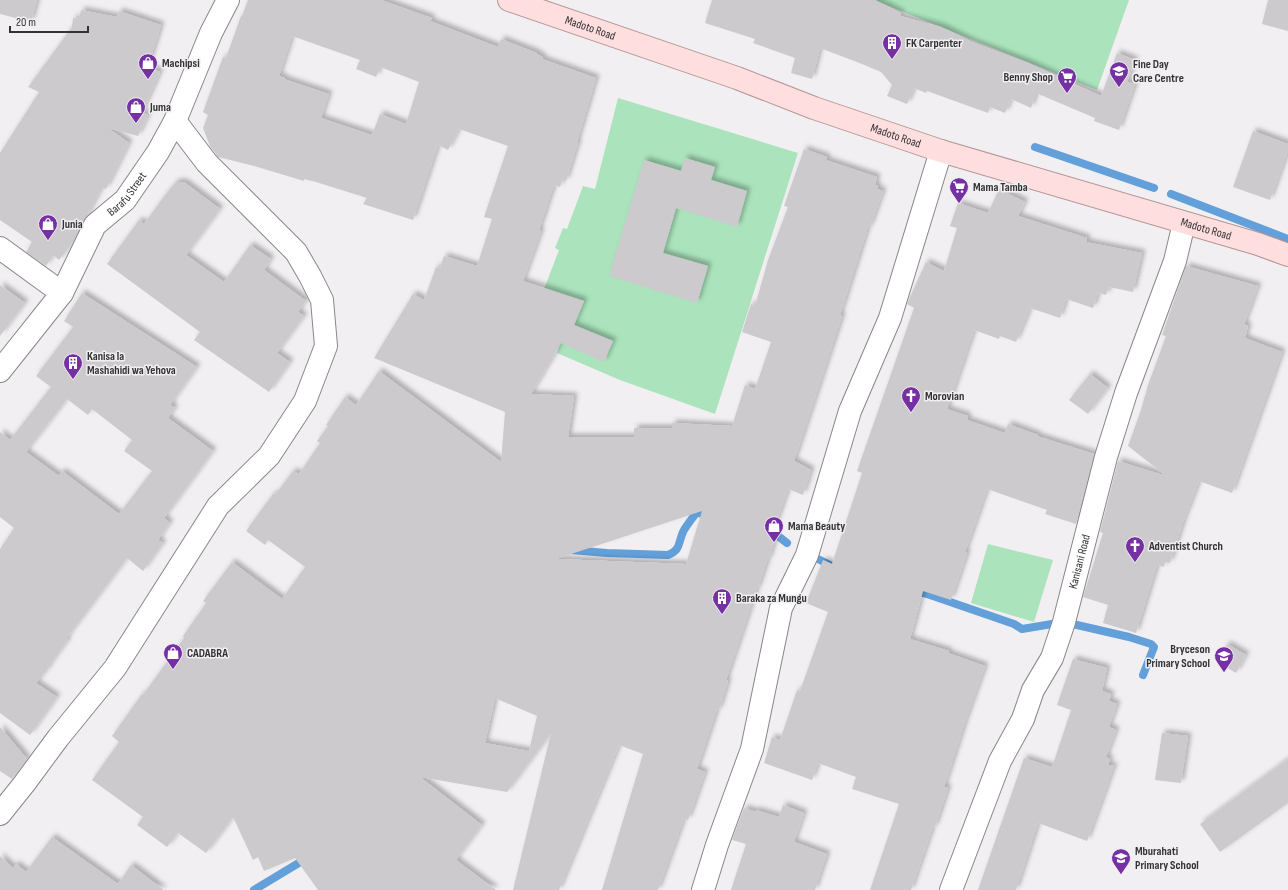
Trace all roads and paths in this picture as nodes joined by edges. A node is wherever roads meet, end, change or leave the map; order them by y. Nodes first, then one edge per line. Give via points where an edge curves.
1 (228, 0) edge
2 (517, 1) edge
3 (175, 121) junction
4 (941, 151) junction
5 (1184, 223) junction
6 (0, 248) edge
7 (1288, 255) edge
8 (62, 293) junction
9 (0, 371) edge
10 (0, 814) edge
11 (702, 890) edge
12 (951, 890) edge

1 - 3 street, Barafu Street via 210,33
2 - 4 main road, Madoto Road
3 - 8 street, Barafu Street via 158,152 125,200 95,225
3 - 10 street via 207,163 296,252 322,300 326,346 305,401 269,456 218,506 115,668
4 - 5 main road, Madoto Road
4 - 11 street via 890,318 850,411 808,555 781,608 752,749
5 - 7 main road, Madoto Road
5 - 12 street, Kanisani Road via 1175,261 1126,393 1106,457 1064,622 1052,658 1033,690 1023,719 1000,761
6 - 8 street
8 - 9 street, Barafu Street

